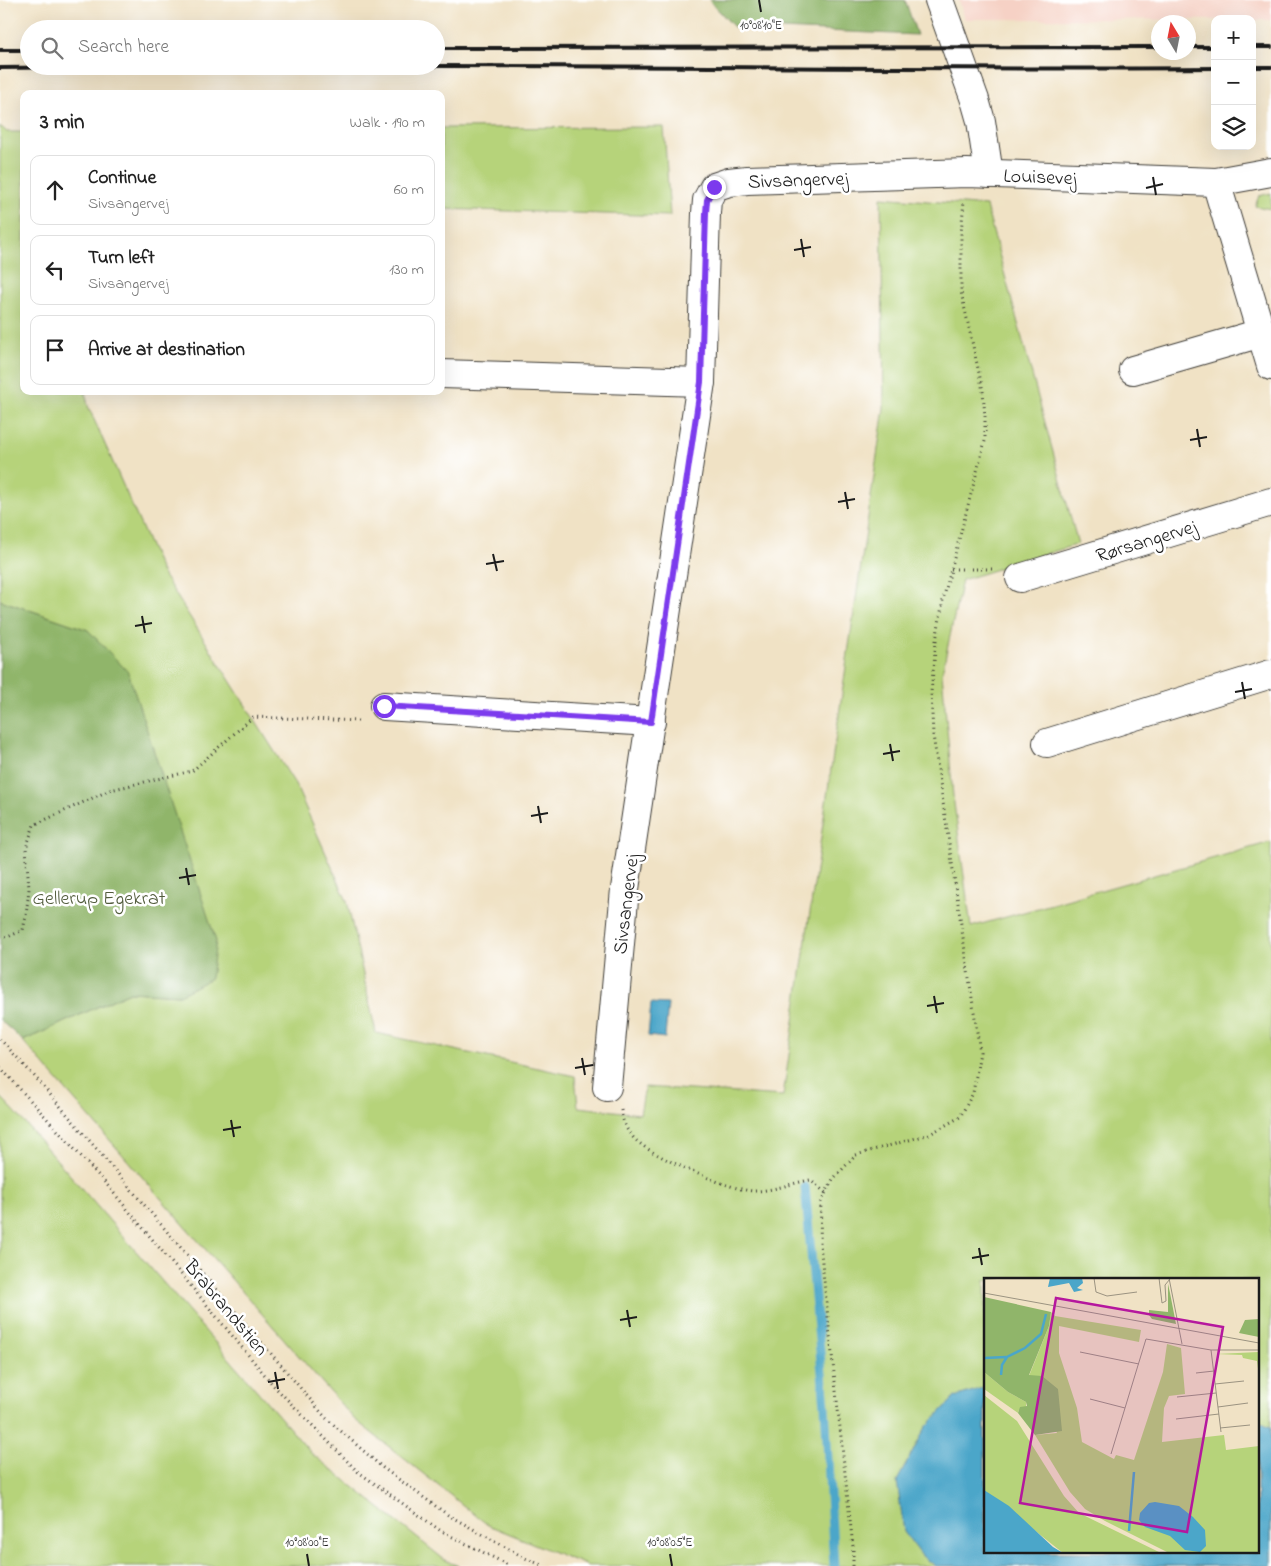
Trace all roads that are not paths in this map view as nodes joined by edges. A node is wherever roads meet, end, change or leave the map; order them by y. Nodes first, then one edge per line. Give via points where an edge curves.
1 (939, 0) edge
2 (1271, 172) edge
3 (978, 174) junction
4 (1216, 182) junction
5 (1261, 333) junction
6 (1271, 366) edge
7 (1133, 370) dead end
8 (445, 374) edge
9 (701, 382) junction
10 (1271, 502) edge
11 (1020, 578) road end
12 (1271, 674) edge
13 (384, 706) road end
14 (651, 722) junction
15 (1046, 742) dead end
16 (607, 1087) road end

1 - 3 street, Louisevej via 981,120
2 - 4 street, Louisevej
3 - 4 street, Louisevej
3 - 9 street, Sivsangervej via 747,180 714,187 707,200 706,213
4 - 5 street
5 - 6 street
5 - 7 street
8 - 9 street
9 - 14 street, Sivsangervej
10 - 11 street, Rørsangervej
12 - 15 street
13 - 14 street
14 - 16 street, Sivsangervej via 625,889

